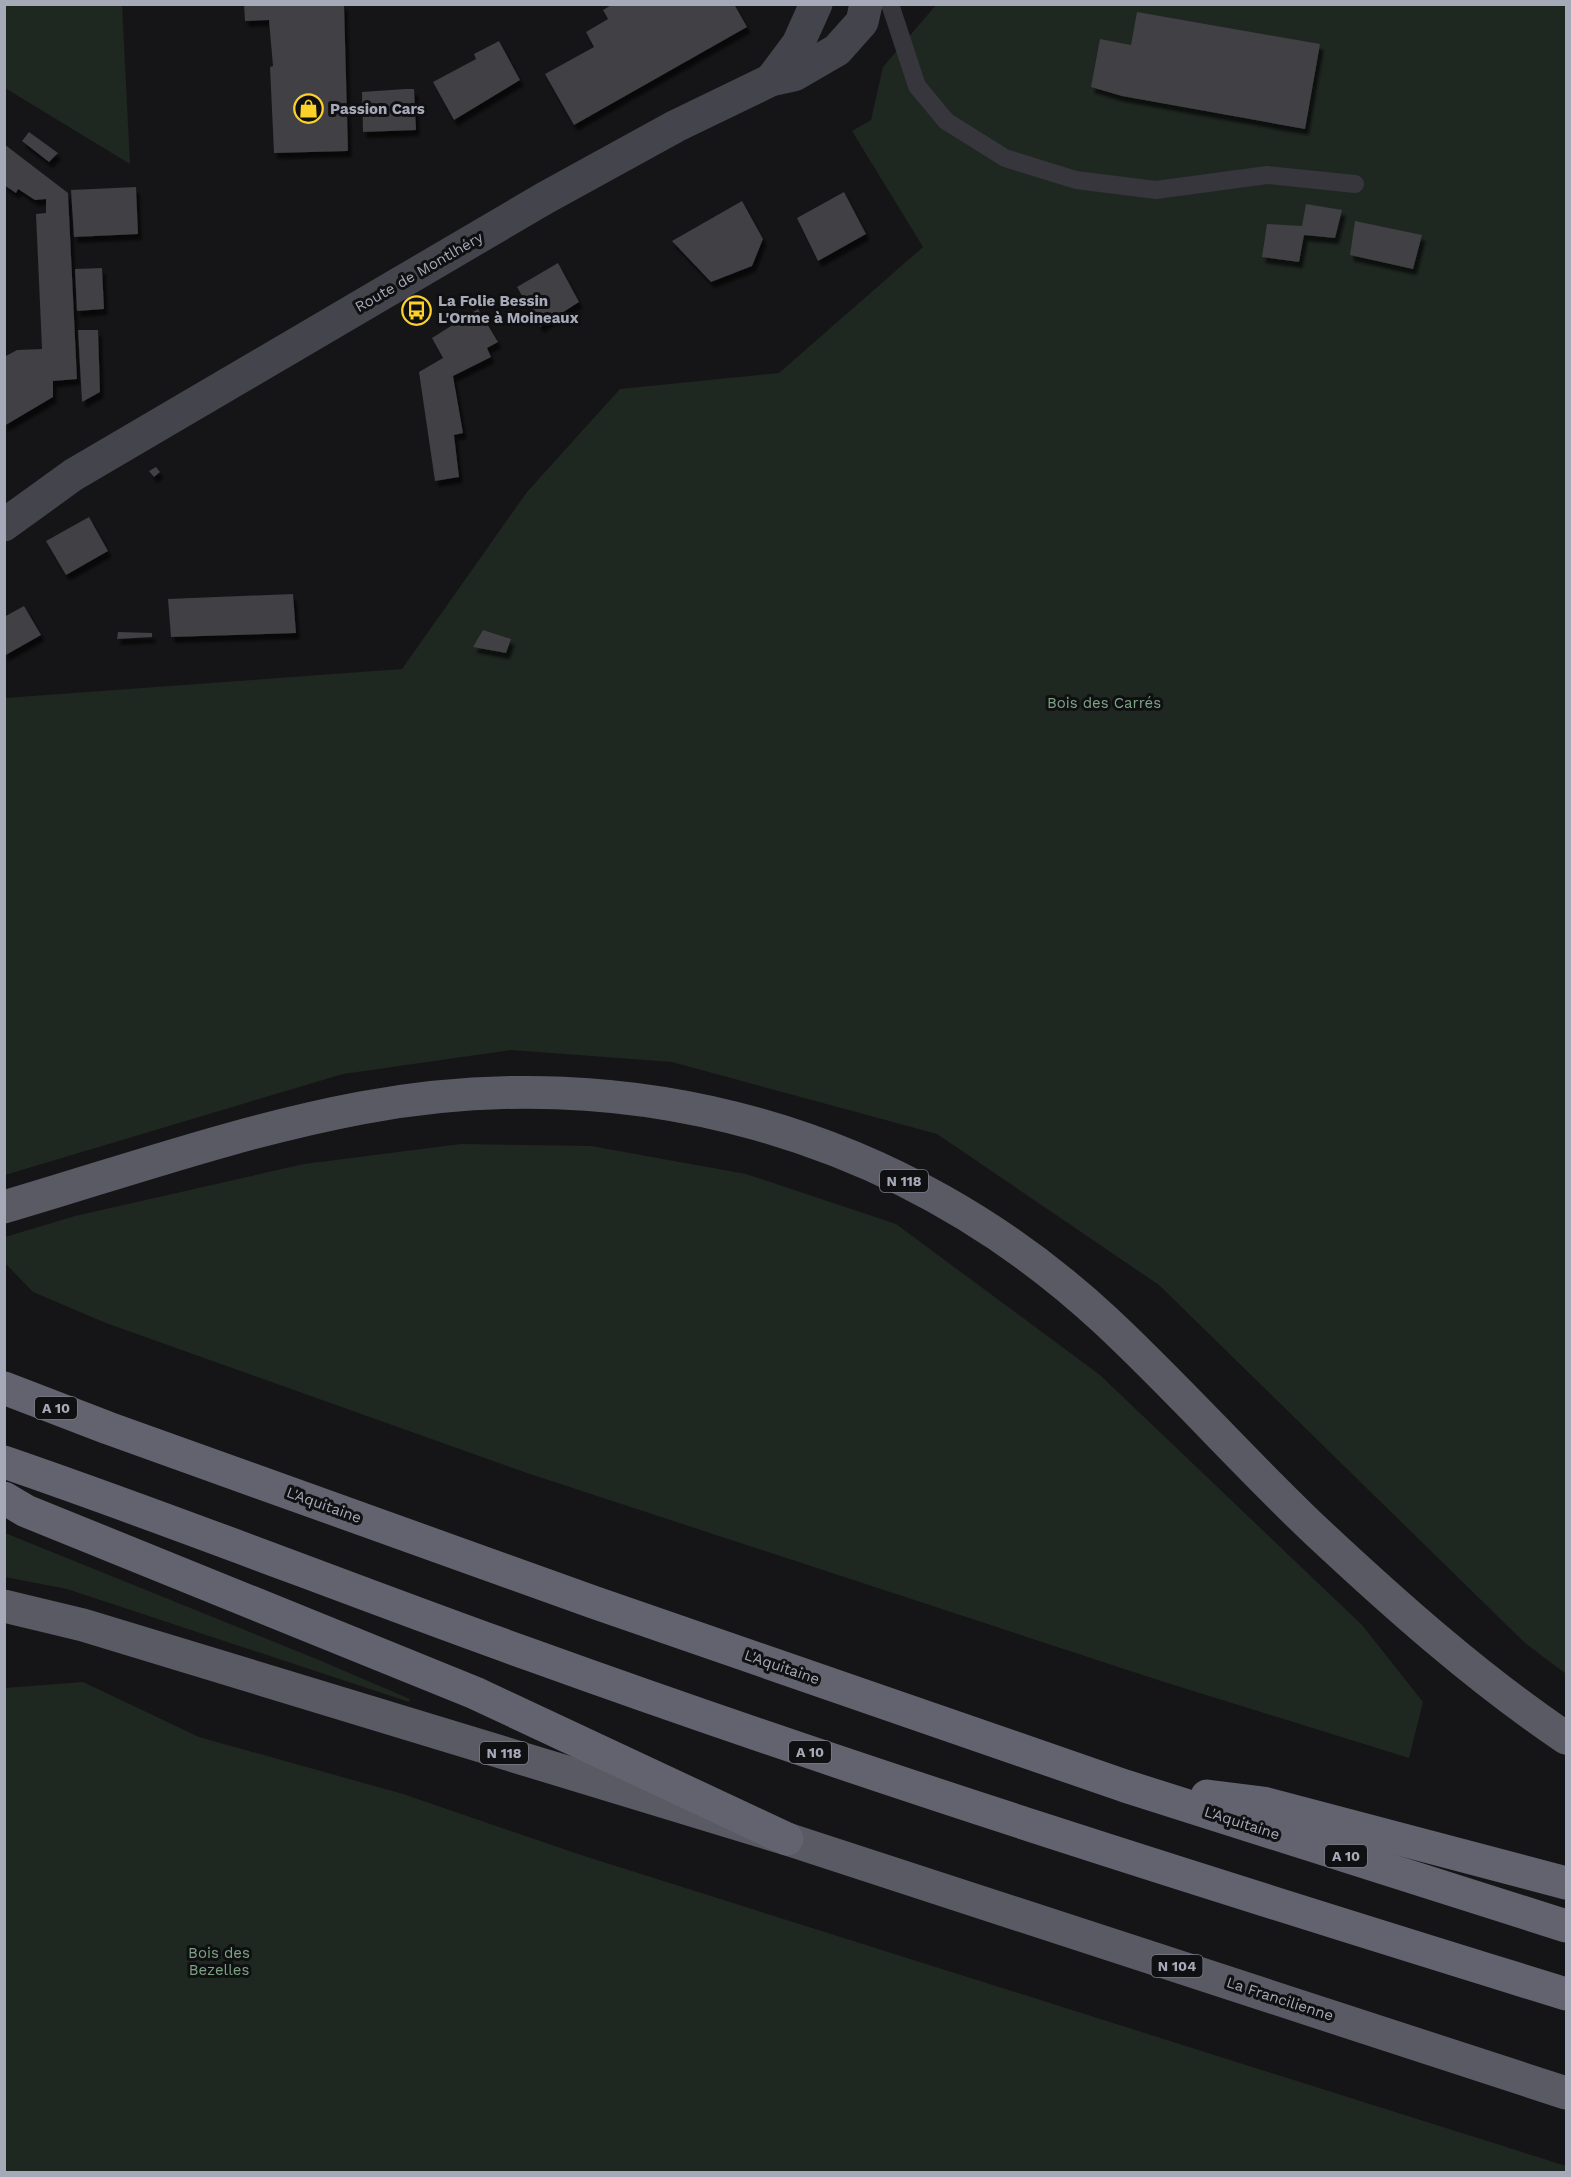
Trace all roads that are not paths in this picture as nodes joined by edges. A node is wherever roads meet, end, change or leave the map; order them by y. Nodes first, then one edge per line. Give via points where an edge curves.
1 (816, 4) edge
2 (866, 4) edge
3 (890, 4) edge
4 (771, 81) junction
5 (1354, 184) dead end
6 (73, 475) junction
7 (4, 506) edge
8 (4, 525) edge
9 (4, 1208) edge
10 (4, 1388) edge
11 (4, 1462) edge
12 (4, 1498) edge
13 (4, 1606) edge
14 (1566, 1738) edge
15 (1125, 1786) junction
16 (788, 1839) junction
17 (1566, 1883) edge
18 (1566, 1926) edge
19 (1566, 1994) edge
20 (1566, 2093) edge

1 - 4 main road, Route de Montlhéry via 798,44
2 - 4 main road, Route de Montlhéry via 862,22 837,50 794,75
3 - 5 lane via 917,86 945,121 1005,158 1076,180 1156,190 1267,175
4 - 6 main road, Route de Montlhéry via 676,126 526,209
6 - 7 main road, Route de Montlhéry
6 - 8 main road, Route de Montlhéry
9 - 14 highway, N 118 via 178,1152 304,1120 362,1107 488,1093 551,1092 645,1098 715,1113 834,1149 942,1201 1013,1246 1076,1296 1103,1318 1324,1538 1492,1685
10 - 15 highway, L'Aquitaine / A 10 via 570,1594
11 - 19 highway, A 10 via 534,1657 881,1777
12 - 16 highway via 26,1511 475,1694
13 - 16 highway, N 118 via 83,1626
15 - 17 highway via 1263,1803
15 - 18 highway, L'Aquitaine / A 10
16 - 20 highway, La Francilienne / N 104

